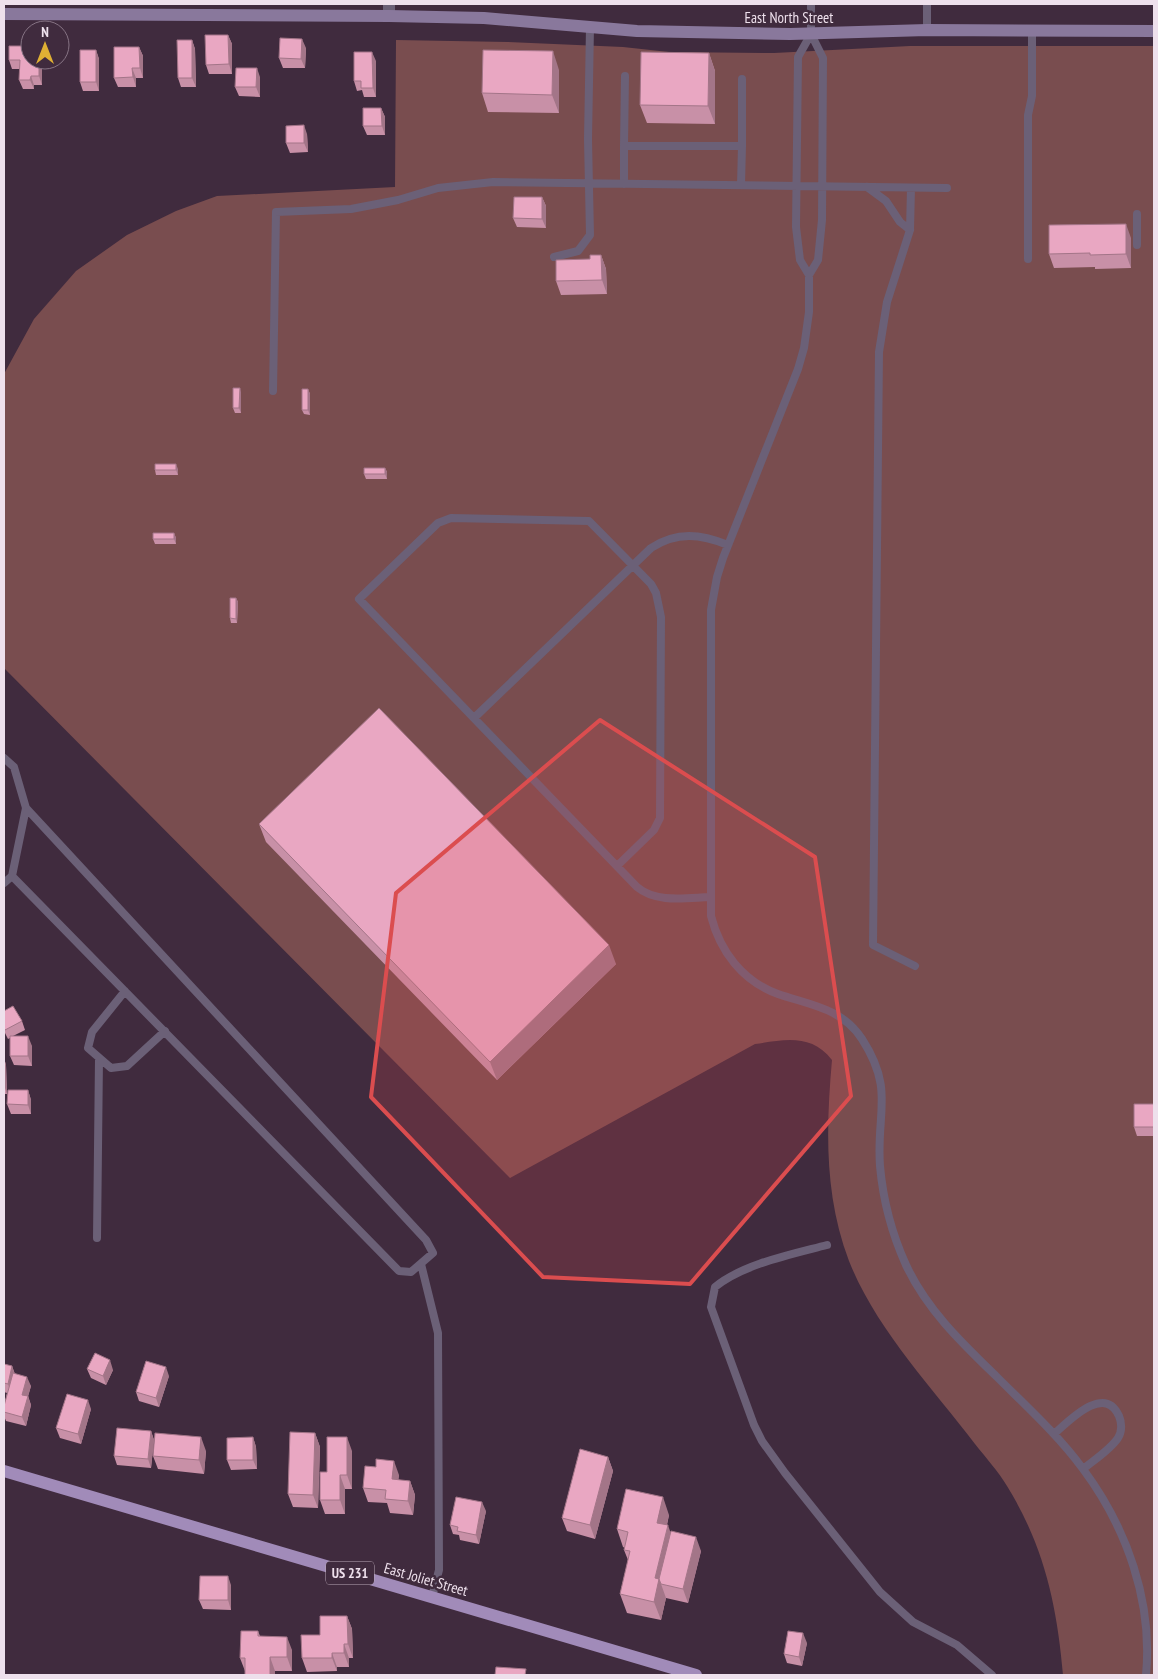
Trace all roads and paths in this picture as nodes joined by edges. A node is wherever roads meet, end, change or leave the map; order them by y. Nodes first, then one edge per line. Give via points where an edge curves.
1 (811, 4) edge
2 (927, 4) edge
3 (166, 9) edge
4 (388, 10) edge
5 (4, 14) edge
6 (590, 27) junction
7 (927, 30) junction
8 (1032, 30) junction
9 (1154, 30) edge
10 (811, 34) junction
11 (625, 76) dead end
12 (742, 79) dead end
13 (624, 146) junction
14 (742, 146) junction
15 (588, 184) junction
16 (624, 184) junction
17 (741, 186) junction
18 (797, 186) junction
19 (822, 186) junction
20 (867, 187) junction
21 (911, 188) junction
22 (947, 188) dead end
23 (1137, 214) dead end
24 (910, 230) junction
25 (1137, 245) dead end
26 (554, 257) dead end
27 (1028, 259) dead end
28 (809, 275) junction
29 (273, 391) dead end
30 (728, 545) junction
31 (633, 564) junction
32 (474, 718) junction
33 (4, 758) edge
34 (26, 808) junction
35 (617, 866) junction
36 (12, 876) junction
37 (4, 883) edge
38 (709, 897) junction
39 (915, 966) dead end
40 (125, 991) junction
41 (165, 1031) junction
42 (99, 1058) junction
43 (97, 1238) dead end
44 (827, 1245) dead end
45 (421, 1264) junction
46 (1054, 1434) junction
47 (1083, 1469) junction
48 (4, 1471) edge
49 (432, 1597) junction
50 (696, 1675) edge
51 (992, 1675) edge
52 (1146, 1675) edge

1 - 10 lane
2 - 7 lane
3 - 4 street, East North Street
3 - 5 street, East North Street
4 - 6 street, East North Street
6 - 10 street, East North Street
6 - 15 lane
7 - 8 street, East North Street
7 - 10 street, East North Street
8 - 9 street, East North Street
8 - 27 lane via 1032,96 1028,115
10 - 18 lane via 798,58
10 - 19 lane via 823,58
11 - 13 lane
12 - 14 lane
13 - 14 lane
13 - 16 lane
14 - 17 lane
15 - 16 lane
15 - 26 lane via 590,235 578,251
15 - 29 lane via 493,182 438,188 351,209 276,212
16 - 17 lane
17 - 18 lane
18 - 19 lane
18 - 28 lane via 796,227 800,260
19 - 20 lane
19 - 28 lane via 818,260
20 - 21 lane
20 - 24 lane via 886,201 900,222
21 - 22 lane
21 - 24 lane
23 - 25 lane
24 - 39 lane via 887,302 879,352 873,945
28 - 30 lane via 809,318 802,358
30 - 31 lane via 696,535 678,536 658,543
30 - 38 lane via 717,577 711,610
31 - 32 lane
31 - 32 lane via 594,525 582,520 451,518 438,522 359,599
31 - 35 lane via 656,593 661,618 661,806 654,830
32 - 35 lane
33 - 34 lane via 14,767
34 - 36 lane
34 - 45 lane via 426,1240 433,1252
35 - 38 lane via 651,896
36 - 37 lane
36 - 40 lane
38 - 46 lane via 714,930 740,971 766,989 834,1012 862,1038 881,1081 880,1164 883,1189 906,1265 933,1310 950,1330
40 - 41 lane
40 - 42 lane via 92,1032 88,1048
41 - 42 lane via 127,1066 111,1068
41 - 45 lane via 399,1271 411,1272
42 - 43 lane
44 - 51 lane via 730,1276 715,1287 711,1307 752,1417 762,1441 880,1592 913,1622 957,1646
45 - 49 lane via 438,1333 440,1373 439,1570
46 - 47 lane
46 - 47 lane via 1092,1404 1105,1404 1116,1411 1121,1422 1118,1438
47 - 52 lane via 1117,1525 1136,1575 1147,1623
48 - 49 main road, East Joliet Street / US 231
49 - 50 main road, East Joliet Street / US 231

